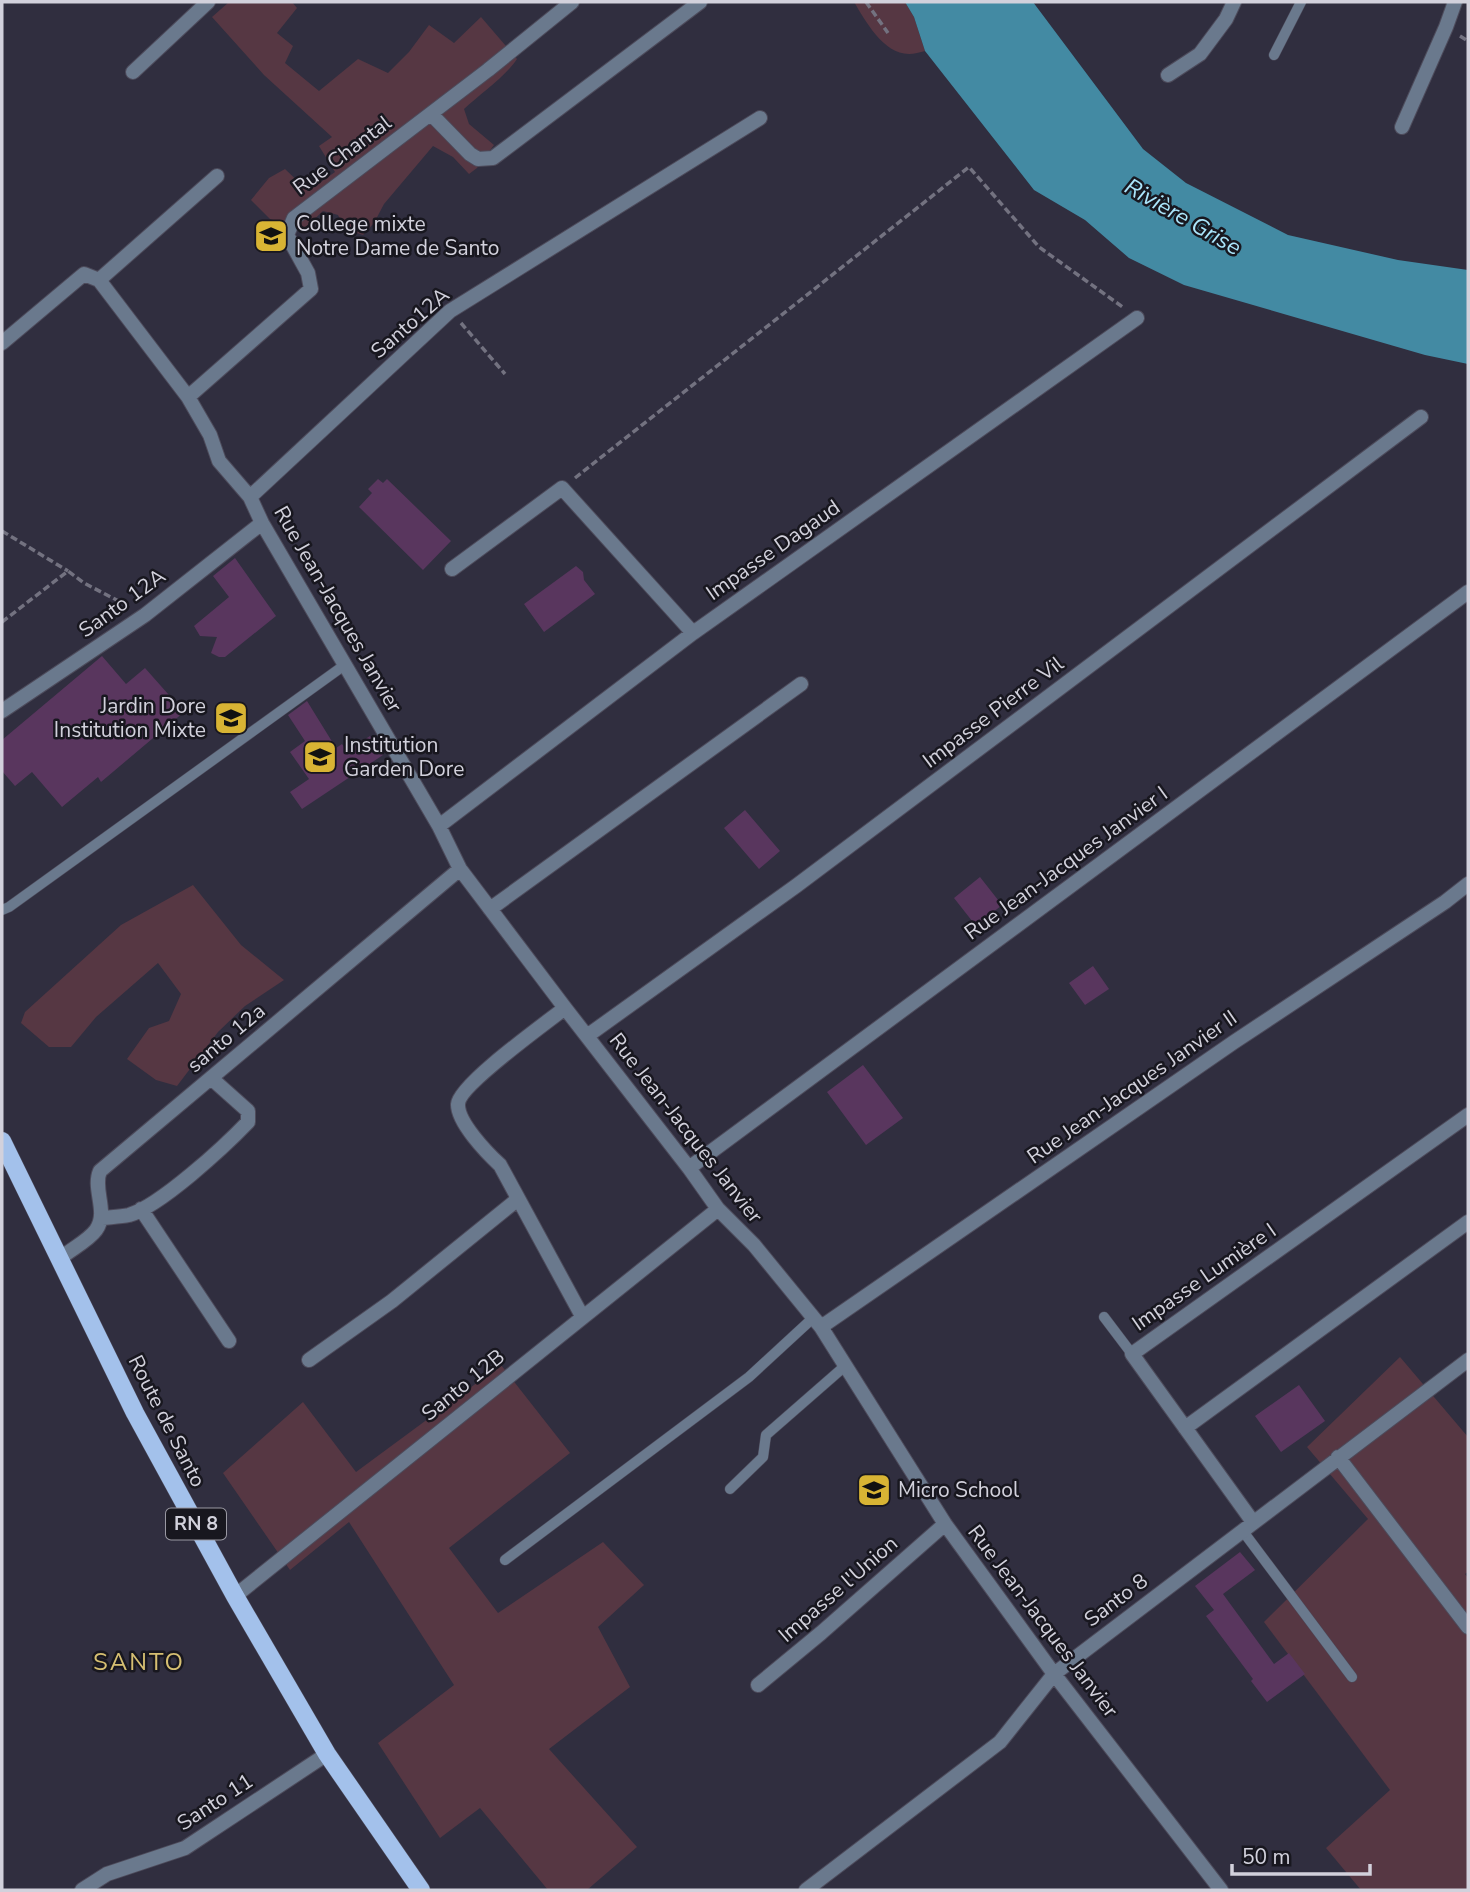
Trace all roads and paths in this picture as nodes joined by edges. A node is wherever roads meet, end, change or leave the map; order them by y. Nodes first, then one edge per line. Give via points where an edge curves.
1 (208, 2) edge
2 (572, 2) edge
3 (700, 2) edge
4 (866, 2) edge
5 (1234, 2) edge
6 (1301, 2) edge
7 (1455, 2) edge
8 (888, 33) dead end
9 (1274, 55) dead end
10 (133, 72) dead end
11 (1168, 75) dead end
12 (430, 114) junction
13 (760, 118) dead end
14 (1402, 127) dead end
15 (217, 176) dead end
16 (99, 280) junction
17 (450, 311) junction
18 (1137, 318) joint
19 (2, 343) edge
20 (505, 374) dead end
21 (188, 397) junction
22 (1421, 416) dead end
23 (562, 488) junction
24 (250, 497) junction
25 (262, 523) junction
26 (2, 531) edge
27 (452, 569) dead end
28 (68, 571) junction
29 (1468, 592) edge
30 (145, 615) junction
31 (2, 622) edge
32 (693, 633) junction
33 (346, 664) junction
34 (801, 684) dead end
35 (2, 712) edge
36 (439, 826) junction
37 (460, 869) junction
38 (1468, 884) edge
39 (490, 909) junction
40 (2, 910) edge
41 (565, 1009) junction
42 (587, 1036) junction
43 (211, 1078) junction
44 (1468, 1115) edge
45 (2, 1141) edge
46 (690, 1168) junction
47 (517, 1199) junction
48 (141, 1209) junction
49 (718, 1209) junction
50 (102, 1218) junction
51 (1468, 1222) edge
52 (61, 1258) junction
53 (582, 1316) junction
54 (1104, 1317) dead end
55 (817, 1322) junction
56 (229, 1341) dead end
57 (1132, 1354) junction
58 (309, 1360) dead end
59 (1468, 1360) edge
60 (845, 1366) junction
61 (1185, 1428) junction
62 (1338, 1457) junction
63 (730, 1489) dead end
64 (944, 1524) junction
65 (1247, 1526) junction
66 (505, 1560) dead end
67 (235, 1596) junction
68 (1468, 1627) edge
69 (1054, 1674) junction
70 (1352, 1677) dead end
71 (758, 1685) dead end
72 (327, 1754) junction
73 (82, 1890) edge
74 (421, 1890) edge
75 (806, 1890) edge
76 (1221, 1890) edge

1 - 10 street
2 - 12 street, Rue Chantal
3 - 12 street via 493,158 478,159
4 - 8 path
5 - 11 street via 1200,54
6 - 9 lane
7 - 14 street
12 - 21 street, Rue Chantal via 294,218 287,235 308,273 310,289
13 - 17 street, Santo12A
15 - 16 street
16 - 19 street via 84,274
16 - 21 street, Rue Jean-Jacques Janvier
17 - 20 path
17 - 24 street, Santo12A
18 - 23 path via 1040,247 969,167
18 - 32 street, Impasse Dagaud
21 - 24 street, Rue Jean-Jacques Janvier via 219,461
22 - 42 street, Impasse Pierre Vil via 796,886
23 - 27 street
23 - 32 street
24 - 25 street, Rue Jean-Jacques Janvier
25 - 30 street, Santo 12A
25 - 33 street, Rue Jean-Jacques Janvier
26 - 28 path
28 - 30 path
28 - 31 path
29 - 46 street, Rue Jean-Jacques Janvier I
30 - 35 street, Santo 12A
32 - 36 street, Impasse Dagaud
33 - 36 street, Rue Jean-Jacques Janvier
33 - 40 lane
34 - 39 street
36 - 37 street, Rue Jean-Jacques Janvier
37 - 39 street, Rue Jean-Jacques Janvier
37 - 43 street, santo 12a
38 - 55 street, Rue Jean-Jacques Janvier II
39 - 41 street, Rue Jean-Jacques Janvier
41 - 42 street, Rue Jean-Jacques Janvier
41 - 47 street via 482,1073 457,1103
42 - 46 street, Rue Jean-Jacques Janvier
43 - 48 street via 248,1111 248,1122 212,1157
43 - 50 street, santo 12a via 100,1171 96,1179
44 - 57 street, Impasse Lumière I
45 - 52 main road, Route de Santo / RN 8
46 - 49 street, Rue Jean-Jacques Janvier
47 - 53 street
47 - 58 street via 392,1301
48 - 50 street
48 - 56 street
49 - 53 street, Santo 12B
49 - 55 street, Rue Jean-Jacques Janvier
50 - 52 street via 96,1231
51 - 61 street
52 - 67 main road, Route de Santo / RN 8 via 135,1413
53 - 67 street, Santo 12B
54 - 57 lane
55 - 60 street, Rue Jean-Jacques Janvier
55 - 66 lane
57 - 61 street, Impasse Lumière I
59 - 62 street, Santo 8
60 - 63 lane via 766,1435 763,1457
60 - 64 street, Rue Jean-Jacques Janvier
61 - 65 street, Impasse Lumière I
62 - 65 street, Santo 8
62 - 68 street
64 - 69 street, Rue Jean-Jacques Janvier
64 - 71 street, Impasse l'Union
65 - 69 street, Santo 8
65 - 70 lane
67 - 72 main road, Route de Santo / RN 8
69 - 75 street, Santo 8 via 1000,1742
69 - 76 street, Rue Jean-Jacques Janvier
72 - 73 street, Santo 11 via 185,1848 107,1874
72 - 74 main road, Route de Santo / RN 8

